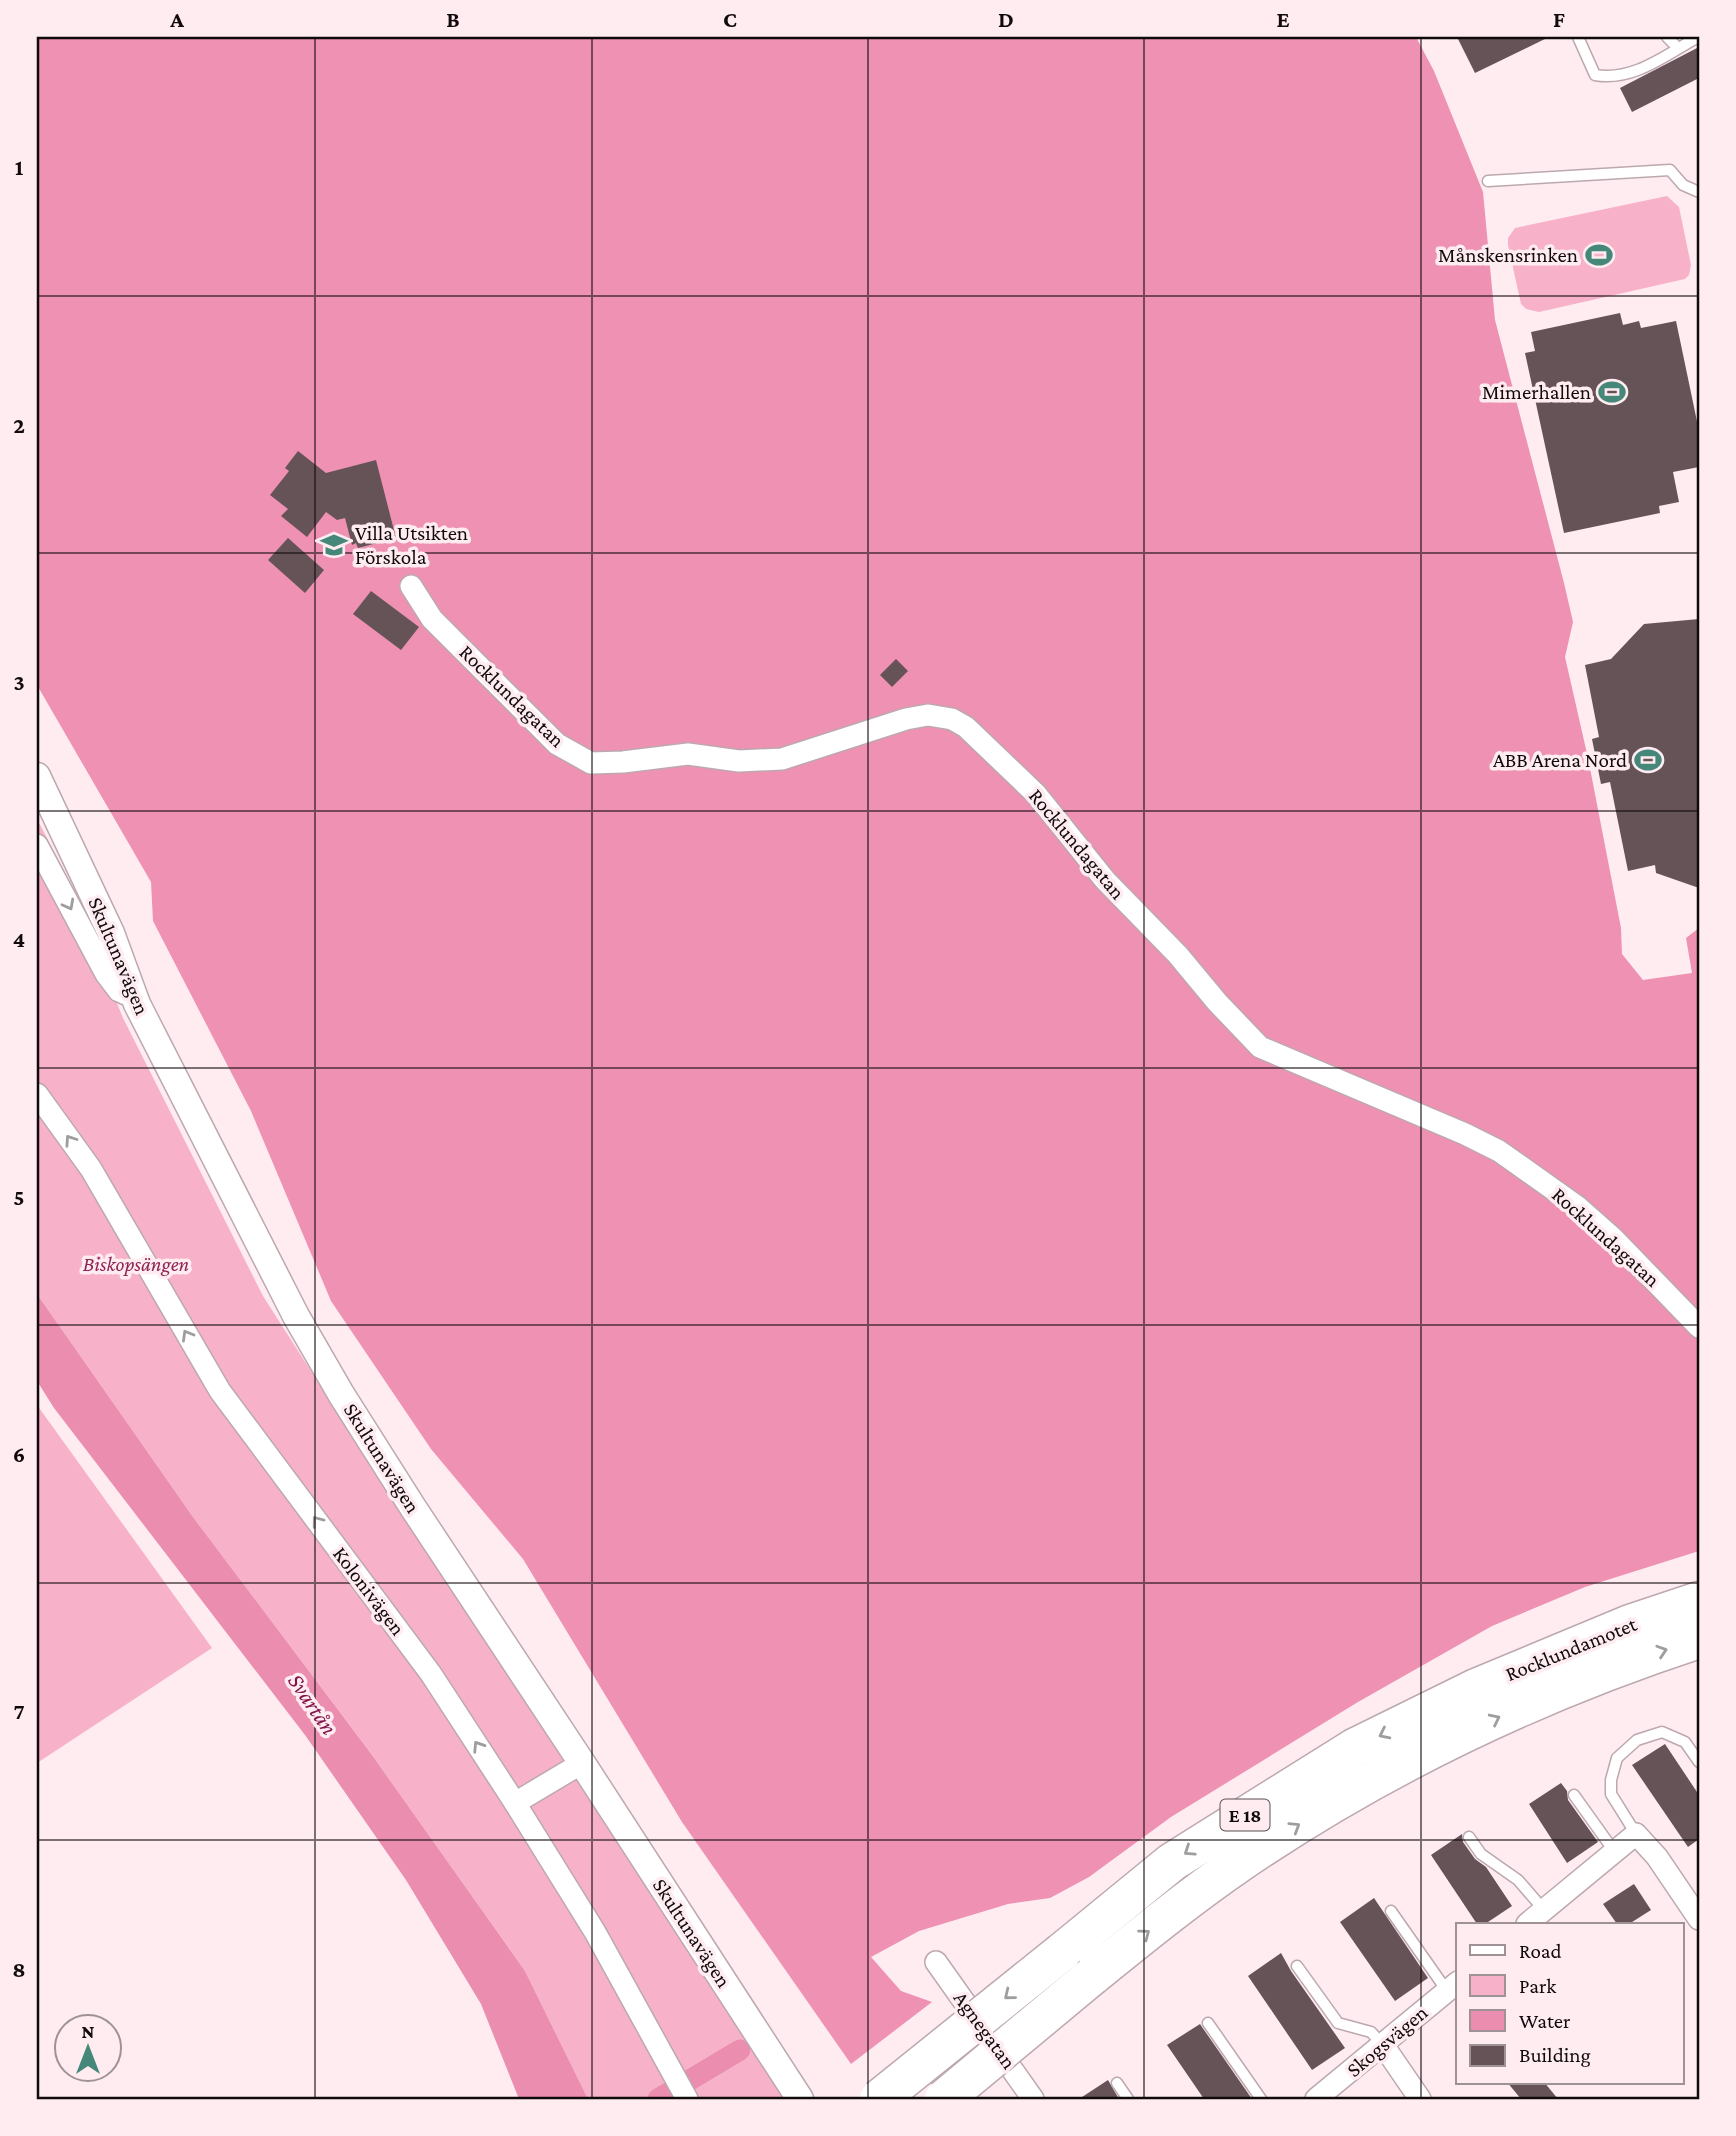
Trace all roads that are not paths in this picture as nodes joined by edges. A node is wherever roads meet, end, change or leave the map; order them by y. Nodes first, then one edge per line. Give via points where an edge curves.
1 (1578, 37) edge
2 (1667, 37) edge
3 (1698, 37) edge
4 (1678, 48) junction
5 (1488, 181) dead end
6 (1699, 192) edge
7 (411, 586) dead end
8 (37, 776) edge
9 (37, 845) edge
10 (135, 998) junction
11 (37, 1094) edge
12 (1699, 1327) edge
13 (1699, 1601) edge
14 (1699, 1639) edge
15 (1699, 1762) edge
16 (582, 1763) junction
17 (1574, 1796) dead end
18 (515, 1803) junction
19 (1469, 1837) dead end
20 (1627, 1841) junction
21 (1690, 1892) edge
22 (1391, 1911) dead end
23 (1539, 1918) edge
24 (1699, 1919) edge
25 (936, 1962) dead end
26 (1297, 1966) dead end
27 (1452, 1987) edge
28 (1208, 2023) dead end
29 (1383, 2045) junction
30 (1117, 2083) dead end
31 (685, 2095) edge
32 (800, 2099) edge
33 (879, 2099) edge
34 (944, 2099) edge
35 (1033, 2099) edge
36 (1128, 2099) edge
37 (1261, 2099) edge
38 (1316, 2099) edge
39 (1420, 2099) edge

1 - 4 lane via 1595,75 1603,76 1628,75
2 - 4 lane
3 - 4 lane
5 - 6 lane via 1670,170 1683,185
7 - 12 street, Rocklundagatan via 432,619 557,744 591,763 688,754 740,761 782,759 929,715 966,727 1036,794 1105,880 1260,1047 1499,1151 1578,1207
8 - 10 street, Skultunavägen via 111,933
9 -> 10 street via 106,974 120,991
10 - 16 street, Skultunavägen via 296,1316 412,1506
18 -> 11 street, Kolonivägen via 431,1674 220,1391 91,1169
13 -> 33 highway, Rocklundamotet / E 18, bridge via 1630,1624 1476,1688 1354,1748 1172,1862
34 -> 14 highway, E 18, bridge via 1091,1976 1237,1864 1318,1812 1499,1716 1625,1663
15 - 20 lane via 1685,1742 1662,1732 1637,1740 1617,1758 1611,1794
16 - 18 street
16 - 32 street, Skultunavägen
17 - 20 lane
18 - 31 street, Kolonivägen via 595,1932
19 - 23 lane via 1481,1854 1518,1880
20 - 21 street via 1657,1857
20 - 23 street
21 - 24 street
22 - 27 lane
25 - 35 street, Agnegatan
26 - 29 lane via 1338,2022 1371,2032
27 - 29 street, Skogsvägen
28 - 37 lane
29 - 38 street, Skogsvägen
29 - 39 street
30 - 36 lane

